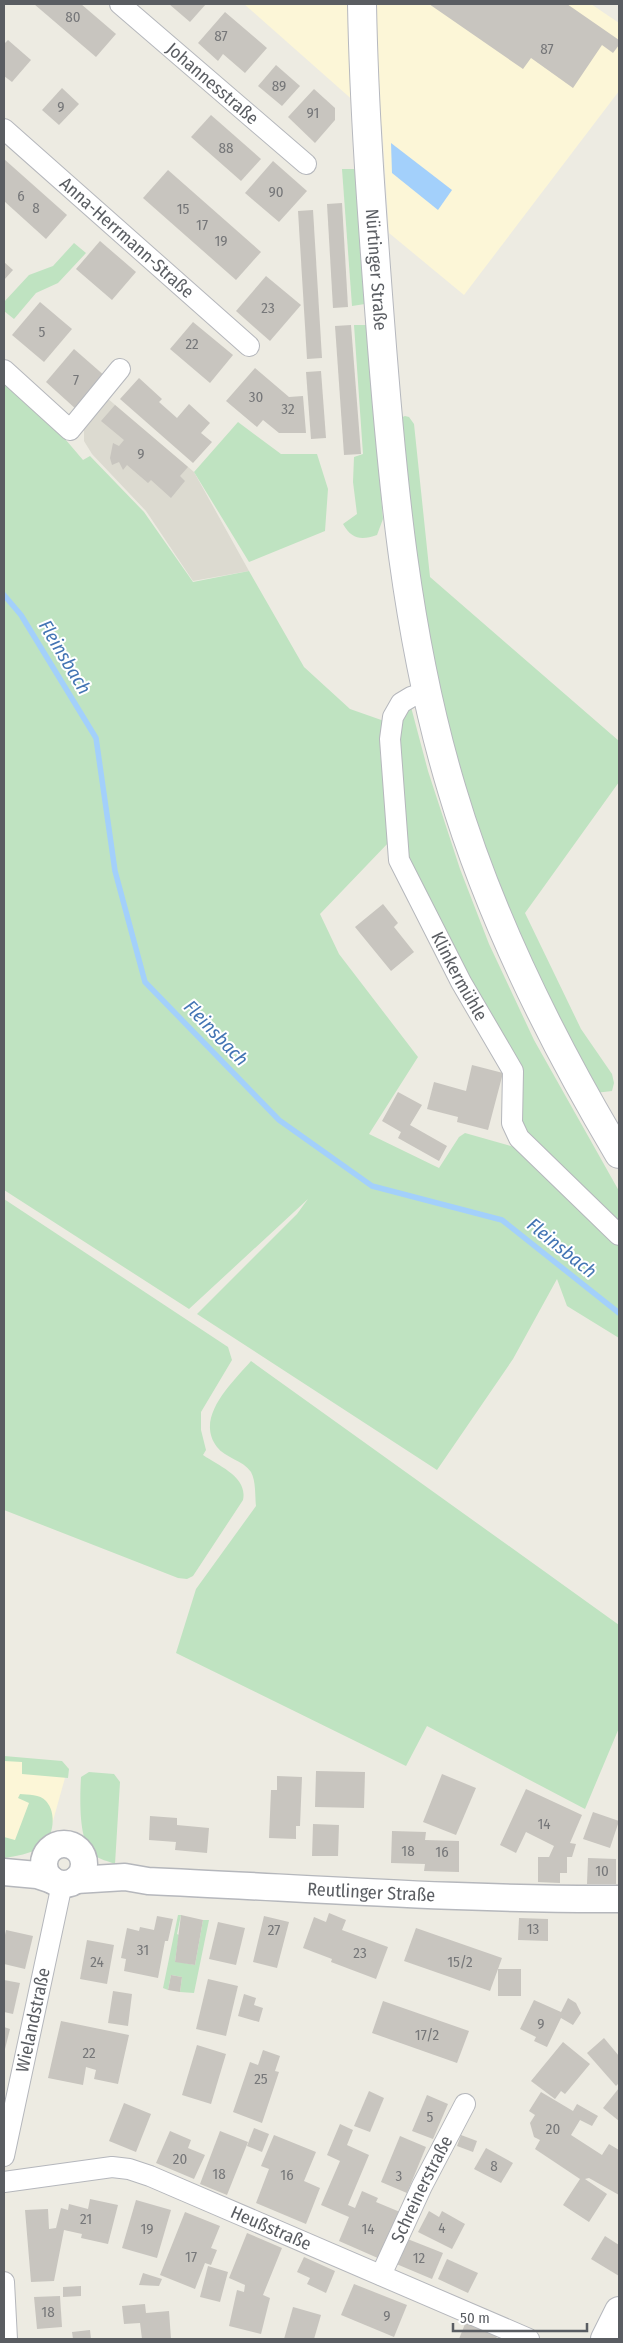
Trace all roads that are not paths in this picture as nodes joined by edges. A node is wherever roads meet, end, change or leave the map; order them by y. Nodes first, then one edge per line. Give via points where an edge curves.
1 (120, 4) edge
2 (362, 4) edge
3 (4, 129) edge
4 (306, 164) dead end
5 (249, 346) dead end
6 (120, 369) dead end
7 (4, 370) edge
8 (426, 692) junction
9 (619, 1154) edge
10 (619, 1234) edge
11 (47, 1852) junction
12 (4, 1867) edge
13 (4, 1872) edge
14 (68, 1875) junction
15 (619, 1899) edge
16 (465, 2104) dead end
17 (4, 2156) edge
18 (4, 2182) edge
19 (381, 2275) junction
20 (4, 2282) edge
21 (619, 2311) edge
22 (7, 2339) edge
23 (529, 2339) edge
24 (605, 2339) edge

1 - 4 street, Johannesstraße
2 - 8 main road, Nürtinger Straße via 368,161 386,402 400,536
3 - 5 street, Anna-Herrmann-Straße
6 - 7 street via 70,430
8 - 9 main road, Nürtinger Straße via 452,790 482,880 527,984
8 - 10 street, Klinkermühle via 402,703 393,717 390,739 399,860 461,982 513,1071 512,1123 519,1138
11 - 12 street via 27,1862
11 - 14 street via 44,1869
11 - 14 street via 58,1844 79,1850
13 - 14 street, Reutlinger Straße
14 - 15 street, Reutlinger Straße via 90,1863 124,1877 148,1881 516,1898
14 - 17 street, Wielandstraße
16 - 19 street, Schreinerstraße
18 - 19 street, Heußstraße via 93,2169 129,2168
19 - 23 street, Heußstraße
20 - 22 street
21 - 24 main road

